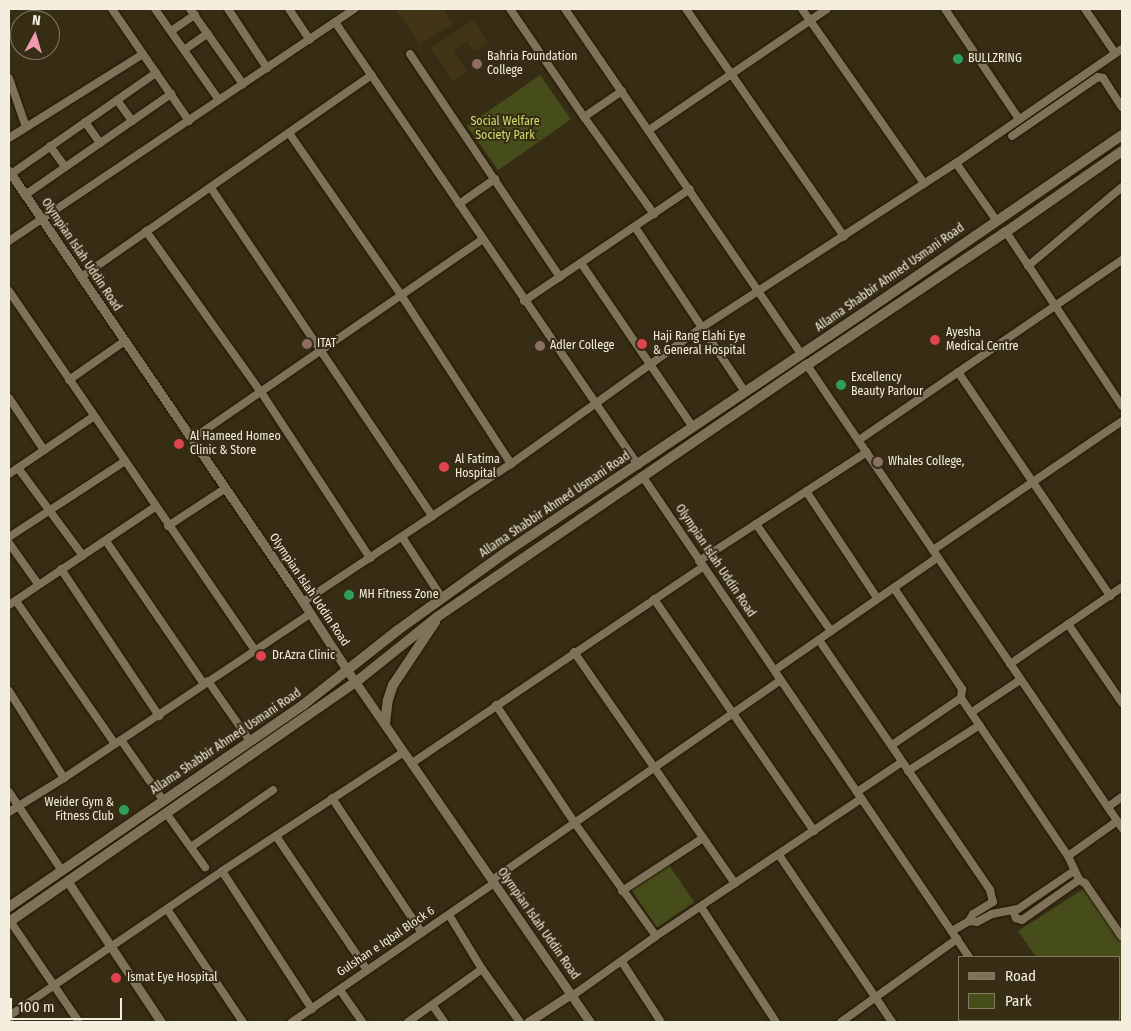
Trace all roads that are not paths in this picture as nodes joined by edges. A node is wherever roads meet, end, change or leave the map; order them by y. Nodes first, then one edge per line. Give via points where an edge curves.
1 (112, 9) edge
2 (228, 9) edge
3 (289, 9) edge
4 (354, 9) edge
5 (510, 9) edge
6 (565, 9) edge
7 (686, 9) edge
8 (802, 9) edge
9 (827, 9) edge
10 (945, 9) edge
11 (1085, 9) edge
12 (160, 10) edge
13 (192, 12) edge
14 (810, 21) junction
15 (335, 22) junction
16 (171, 31) junction
17 (208, 33) junction
18 (310, 40) junction
19 (184, 50) junction
20 (1119, 51) edge
21 (143, 54) junction
22 (410, 54) dead end
23 (267, 68) junction
24 (156, 74) junction
25 (731, 75) junction
26 (372, 76) junction
27 (9, 78) edge
28 (243, 84) junction
29 (622, 90) junction
30 (171, 94) junction
31 (117, 100) junction
32 (219, 100) junction
33 (1122, 107) edge
34 (584, 117) junction
35 (1019, 119) junction
36 (132, 121) junction
37 (189, 121) junction
38 (85, 122) junction
39 (26, 127) junction
40 (649, 130) junction
41 (289, 133) junction
42 (1122, 135) edge
43 (1012, 136) dead end
44 (9, 138) edge
45 (100, 143) junction
46 (50, 146) junction
47 (1122, 151) edge
48 (956, 163) junction
49 (65, 167) junction
50 (10, 172) edge
51 (495, 179) junction
52 (924, 183) junction
53 (1122, 187) edge
54 (211, 188) junction
55 (690, 189) junction
56 (25, 194) junction
57 (459, 204) junction
58 (654, 214) junction
59 (42, 220) junction
60 (996, 220) junction
61 (635, 227) junction
62 (146, 231) junction
63 (1006, 232) junction
64 (844, 236) junction
65 (482, 239) junction
66 (9, 241) edge
67 (1122, 260) edge
68 (581, 263) junction
69 (1028, 266) junction
70 (560, 276) junction
71 (82, 277) junction
72 (9, 290) edge
73 (760, 292) junction
74 (401, 295) junction
75 (524, 301) junction
76 (1055, 307) junction
77 (701, 328) junction
78 (126, 342) junction
79 (321, 351) junction
80 (801, 354) junction
81 (651, 364) junction
82 (807, 365) junction
83 (958, 372) junction
84 (68, 380) junction
85 (261, 392) junction
86 (745, 392) junction
87 (9, 398) edge
88 (596, 404) junction
89 (1122, 406) edge
90 (93, 417) junction
91 (1122, 421) edge
92 (694, 427) junction
93 (192, 439) junction
94 (859, 440) junction
95 (44, 450) junction
96 (867, 452) junction
97 (125, 461) junction
98 (511, 464) junction
99 (638, 465) junction
100 (18, 468) junction
101 (9, 474) edge
102 (643, 477) junction
103 (1034, 481) junction
104 (226, 488) junction
105 (806, 491) junction
106 (155, 506) junction
107 (49, 510) junction
108 (432, 516) junction
109 (756, 524) junction
110 (168, 526) junction
111 (402, 537) junction
112 (9, 538) edge
113 (106, 541) junction
114 (9, 543) edge
115 (935, 554) junction
116 (83, 556) junction
117 (370, 558) junction
118 (701, 564) junction
119 (61, 569) junction
120 (38, 584) junction
121 (1122, 587) edge
122 (894, 588) junction
123 (1110, 596) junction
124 (442, 598) junction
125 (877, 598) junction
126 (654, 599) junction
127 (303, 602) junction
128 (12, 603) edge
129 (310, 614) junction
130 (438, 617) junction
131 (1068, 624) junction
132 (831, 631) junction
133 (819, 640) junction
134 (255, 650) junction
135 (574, 652) junction
136 (1010, 664) junction
137 (348, 670) junction
138 (775, 670) junction
139 (782, 680) junction
140 (1020, 680) junction
141 (206, 682) junction
142 (356, 682) junction
143 (9, 691) edge
144 (961, 698) junction
145 (1122, 703) edge
146 (496, 705) junction
147 (972, 712) junction
148 (732, 713) junction
149 (159, 716) junction
150 (385, 723) junction
151 (980, 725) junction
152 (250, 741) junction
153 (118, 742) junction
154 (892, 745) junction
155 (404, 752) junction
156 (902, 762) junction
157 (412, 763) junction
158 (655, 768) junction
159 (908, 771) junction
160 (64, 778) junction
161 (273, 790) dead end
162 (9, 792) edge
163 (859, 796) junction
164 (1122, 797) edge
165 (332, 798) junction
166 (163, 800) junction
167 (18, 806) junction
168 (1108, 806) junction
169 (9, 812) edge
170 (166, 814) junction
171 (1117, 821) junction
172 (574, 822) junction
173 (1122, 828) edge
174 (814, 831) junction
175 (276, 836) junction
176 (703, 838) junction
177 (191, 848) junction
178 (779, 855) junction
179 (1068, 856) junction
180 (205, 867) dead end
181 (62, 871) junction
182 (222, 871) junction
183 (1074, 871) junction
184 (1079, 880) junction
185 (493, 881) junction
186 (68, 882) junction
187 (735, 884) junction
188 (622, 891) junction
189 (701, 907) junction
190 (9, 908) edge
191 (167, 909) junction
192 (1013, 911) junction
193 (449, 915) junction
194 (969, 921) junction
195 (9, 922) edge
196 (952, 931) junction
197 (422, 933) junction
198 (656, 936) junction
199 (1122, 937) edge
200 (957, 939) junction
201 (111, 946) junction
202 (968, 956) edge
203 (622, 962) junction
204 (482, 969) junction
205 (368, 970) junction
206 (53, 985) junction
207 (340, 990) junction
208 (572, 995) junction
209 (876, 999) junction
210 (432, 1006) junction
211 (312, 1009) junction
212 (9, 1016) edge
213 (79, 1022) edge
214 (161, 1022) edge
215 (243, 1022) edge
216 (292, 1022) edge
217 (362, 1022) edge
218 (408, 1022) edge
219 (444, 1022) edge
220 (520, 1022) edge
221 (528, 1022) edge
222 (590, 1022) edge
223 (661, 1022) edge
224 (776, 1022) edge
225 (841, 1022) edge
226 (892, 1022) edge

1 - 21 street
2 - 23 street
3 - 18 street
4 - 15 street
5 - 34 street
6 - 29 street
7 - 25 street
8 - 14 street
9 - 14 street
10 - 35 street
11 - 20 street
12 - 16 street
13 - 16 street
13 - 17 street
14 - 25 street
14 - 52 street
15 - 18 street
15 - 26 street
16 - 19 street
17 - 19 street
17 - 28 street
18 - 23 street
19 - 32 street
20 - 35 street
21 - 24 street
21 - 39 street
22 - 51 street
23 - 28 street
24 - 30 street
24 - 31 street
25 - 40 street
25 - 64 street
26 - 41 street
26 - 57 street
27 - 39 street
28 - 32 street
29 - 34 street
29 - 40 street
30 - 36 street
30 - 37 street
31 - 36 street
31 - 38 street
32 - 37 street
33 - 43 street via 1103,78 1098,77
34 - 58 street
35 - 48 street
36 - 45 street
37 - 59 street
38 - 45 street
38 - 46 street
39 - 44 street
40 - 55 street
41 - 54 street
41 - 74 street
42 - 60 main road, Allama Shabbir Ahmed Usmani Road
45 - 49 street
46 - 49 street
46 - 50 street
47 - 63 main road, Allama Shabbir Ahmed Usmani Road
48 - 52 street
48 - 60 street
49 - 56 street
50 - 56 street, Olympian Islah Uddin Road
51 - 57 street
51 - 70 street
52 - 64 street
53 - 69 street
54 - 62 street
54 - 79 street
55 - 58 street
55 - 73 street
56 - 59 street, Olympian Islah Uddin Road
57 - 65 street
58 - 61 street
59 - 66 street
59 - 71 street, Olympian Islah Uddin Road
60 - 80 main road, Allama Shabbir Ahmed Usmani Road
61 - 68 street
61 - 77 street
62 - 71 street
62 - 85 street
63 - 69 street
63 - 82 main road, Allama Shabbir Ahmed Usmani Road
64 - 73 street
65 - 74 street
65 - 75 street
67 - 76 street
68 - 70 street
68 - 81 street
69 - 76 street
70 - 75 street
71 - 78 street, Olympian Islah Uddin Road
72 - 84 street
73 - 77 street
73 - 80 street
74 - 79 street
74 - 98 street
75 - 88 street
76 - 83 street
76 - 89 street
77 - 81 street
77 - 86 street
78 - 84 street
78 - 93 street, Olympian Islah Uddin Road
79 - 85 street
79 - 108 street
80 - 86 main road, Allama Shabbir Ahmed Usmani Road
81 - 88 street
81 - 92 street
82 - 94 street
82 - 102 main road, Allama Shabbir Ahmed Usmani Road
83 - 94 street
83 - 103 street
84 - 90 street
85 - 93 street
85 - 117 street
86 - 92 main road, Allama Shabbir Ahmed Usmani Road
87 - 95 street
88 - 98 street
88 - 99 street
90 - 95 street
90 - 97 street
91 - 103 street
92 - 99 main road, Allama Shabbir Ahmed Usmani Road
93 - 104 street, Olympian Islah Uddin Road
94 - 96 street
95 - 100 street
96 - 105 street
96 - 115 street
97 - 106 street
97 - 107 street
98 - 108 street
99 - 124 main road, Allama Shabbir Ahmed Usmani Road
100 - 101 street
100 - 107 street
102 - 118 street, Olympian Islah Uddin Road
102 - 130 main road, Allama Shabbir Ahmed Usmani Road
103 - 115 street
103 - 123 street
104 - 110 street
104 - 127 street, Olympian Islah Uddin Road
105 - 109 street
105 - 125 street
106 - 110 street
106 - 113 street
107 - 112 street
107 - 116 street
108 - 111 street
109 - 118 street
109 - 132 street
110 - 134 street
111 - 117 street
111 - 124 street
113 - 116 street
113 - 141 street
114 - 120 street
115 - 122 street
115 - 136 street
116 - 119 street
117 - 127 street
118 - 126 street
118 - 138 street, Olympian Islah Uddin Road
119 - 120 street
119 - 149 street
120 - 128 street
121 - 123 street
122 - 125 street
122 - 144 street via 962,689
123 - 131 street
124 - 137 main road, Allama Shabbir Ahmed Usmani Road
125 - 132 street
126 - 135 street
126 - 148 street
127 - 129 street, Olympian Islah Uddin Road
128 - 153 street
129 - 134 street
129 - 137 street, Olympian Islah Uddin Road
130 - 142 main road, Allama Shabbir Ahmed Usmani Road
130 - 150 main road via 394,685
131 - 136 street
131 - 145 street
132 - 133 street
133 - 138 street
133 - 154 street
134 - 141 street
135 - 146 street
135 - 158 street
136 - 140 street
137 - 142 street, Olympian Islah Uddin Road
137 - 152 main road, Allama Shabbir Ahmed Usmani Road
138 - 139 street, Olympian Islah Uddin Road
139 - 148 street, Gulshan e Iqbal Block 6
139 - 163 street, Olympian Islah Uddin Road
140 - 147 street
140 - 168 street
141 - 149 street
141 - 152 street
142 - 150 street, Olympian Islah Uddin Road
142 - 170 main road, Allama Shabbir Ahmed Usmani Road
143 - 160 street
144 - 147 street
144 - 154 street
146 - 157 street
146 - 172 street
147 - 151 street
148 - 158 street, Gulshan e Iqbal Block 6
148 - 174 street
149 - 153 street
150 - 155 street, Olympian Islah Uddin Road
151 - 159 street
151 - 179 street
152 - 166 main road, Allama Shabbir Ahmed Usmani Road
153 - 160 street
153 - 166 street
154 - 156 street
155 - 157 street, Olympian Islah Uddin Road
155 - 165 street
156 - 159 street
156 - 163 street
157 - 185 street, Olympian Islah Uddin Road
158 - 172 street, Gulshan e Iqbal Block 6
158 - 176 street
159 - 194 street via 993,898 993,902 973,914
160 - 167 street
161 - 177 street
162 - 167 street
163 - 174 street
163 - 196 street, Olympian Islah Uddin Road
164 - 168 street
165 - 175 street
165 - 197 street
166 - 181 main road, Allama Shabbir Ahmed Usmani Road
167 - 169 street
167 - 181 street
168 - 171 street
170 - 177 street
170 - 186 main road, Allama Shabbir Ahmed Usmani Road
171 - 173 street
171 - 179 street
172 - 185 street, Gulshan e Iqbal Block 6
172 - 188 street
174 - 178 street
175 - 182 street
175 - 205 street
176 - 187 street
176 - 188 street
177 - 180 street
178 - 187 street
178 - 209 street
179 - 183 street
181 - 190 main road, Allama Shabbir Ahmed Usmani Road
182 - 191 street
182 - 211 street
183 - 184 street
183 - 192 street
184 - 192 street via 1022,920 1016,918
184 - 199 street via 1085,883
185 - 193 street, Gulshan e Iqbal Block 6
185 - 208 street, Olympian Islah Uddin Road
186 - 195 main road, Allama Shabbir Ahmed Usmani Road
186 - 201 street
187 - 189 street
188 - 198 street
189 - 198 street
189 - 224 street
191 - 201 street
191 - 215 street
192 - 194 street via 992,914 977,922
193 - 197 street, Gulshan e Iqbal Block 6
193 - 204 street
194 - 196 street
195 - 206 street
196 - 200 street, Olympian Islah Uddin Road
197 - 205 street, Gulshan e Iqbal Block 6
198 - 203 street
200 - 202 street, Olympian Islah Uddin Road
200 - 209 street
201 - 206 street
201 - 214 street
203 - 208 street
203 - 223 street
204 - 210 street
204 - 220 street
205 - 207 street, Gulshan e Iqbal Block 6
206 - 212 street
206 - 213 street
207 - 211 street, Gulshan e Iqbal Block 6
207 - 217 street
208 - 221 street
208 - 222 street, Olympian Islah Uddin Road
209 - 225 street
209 - 226 street
210 - 218 street
210 - 219 street
211 - 216 street, Gulshan e Iqbal Block 6

